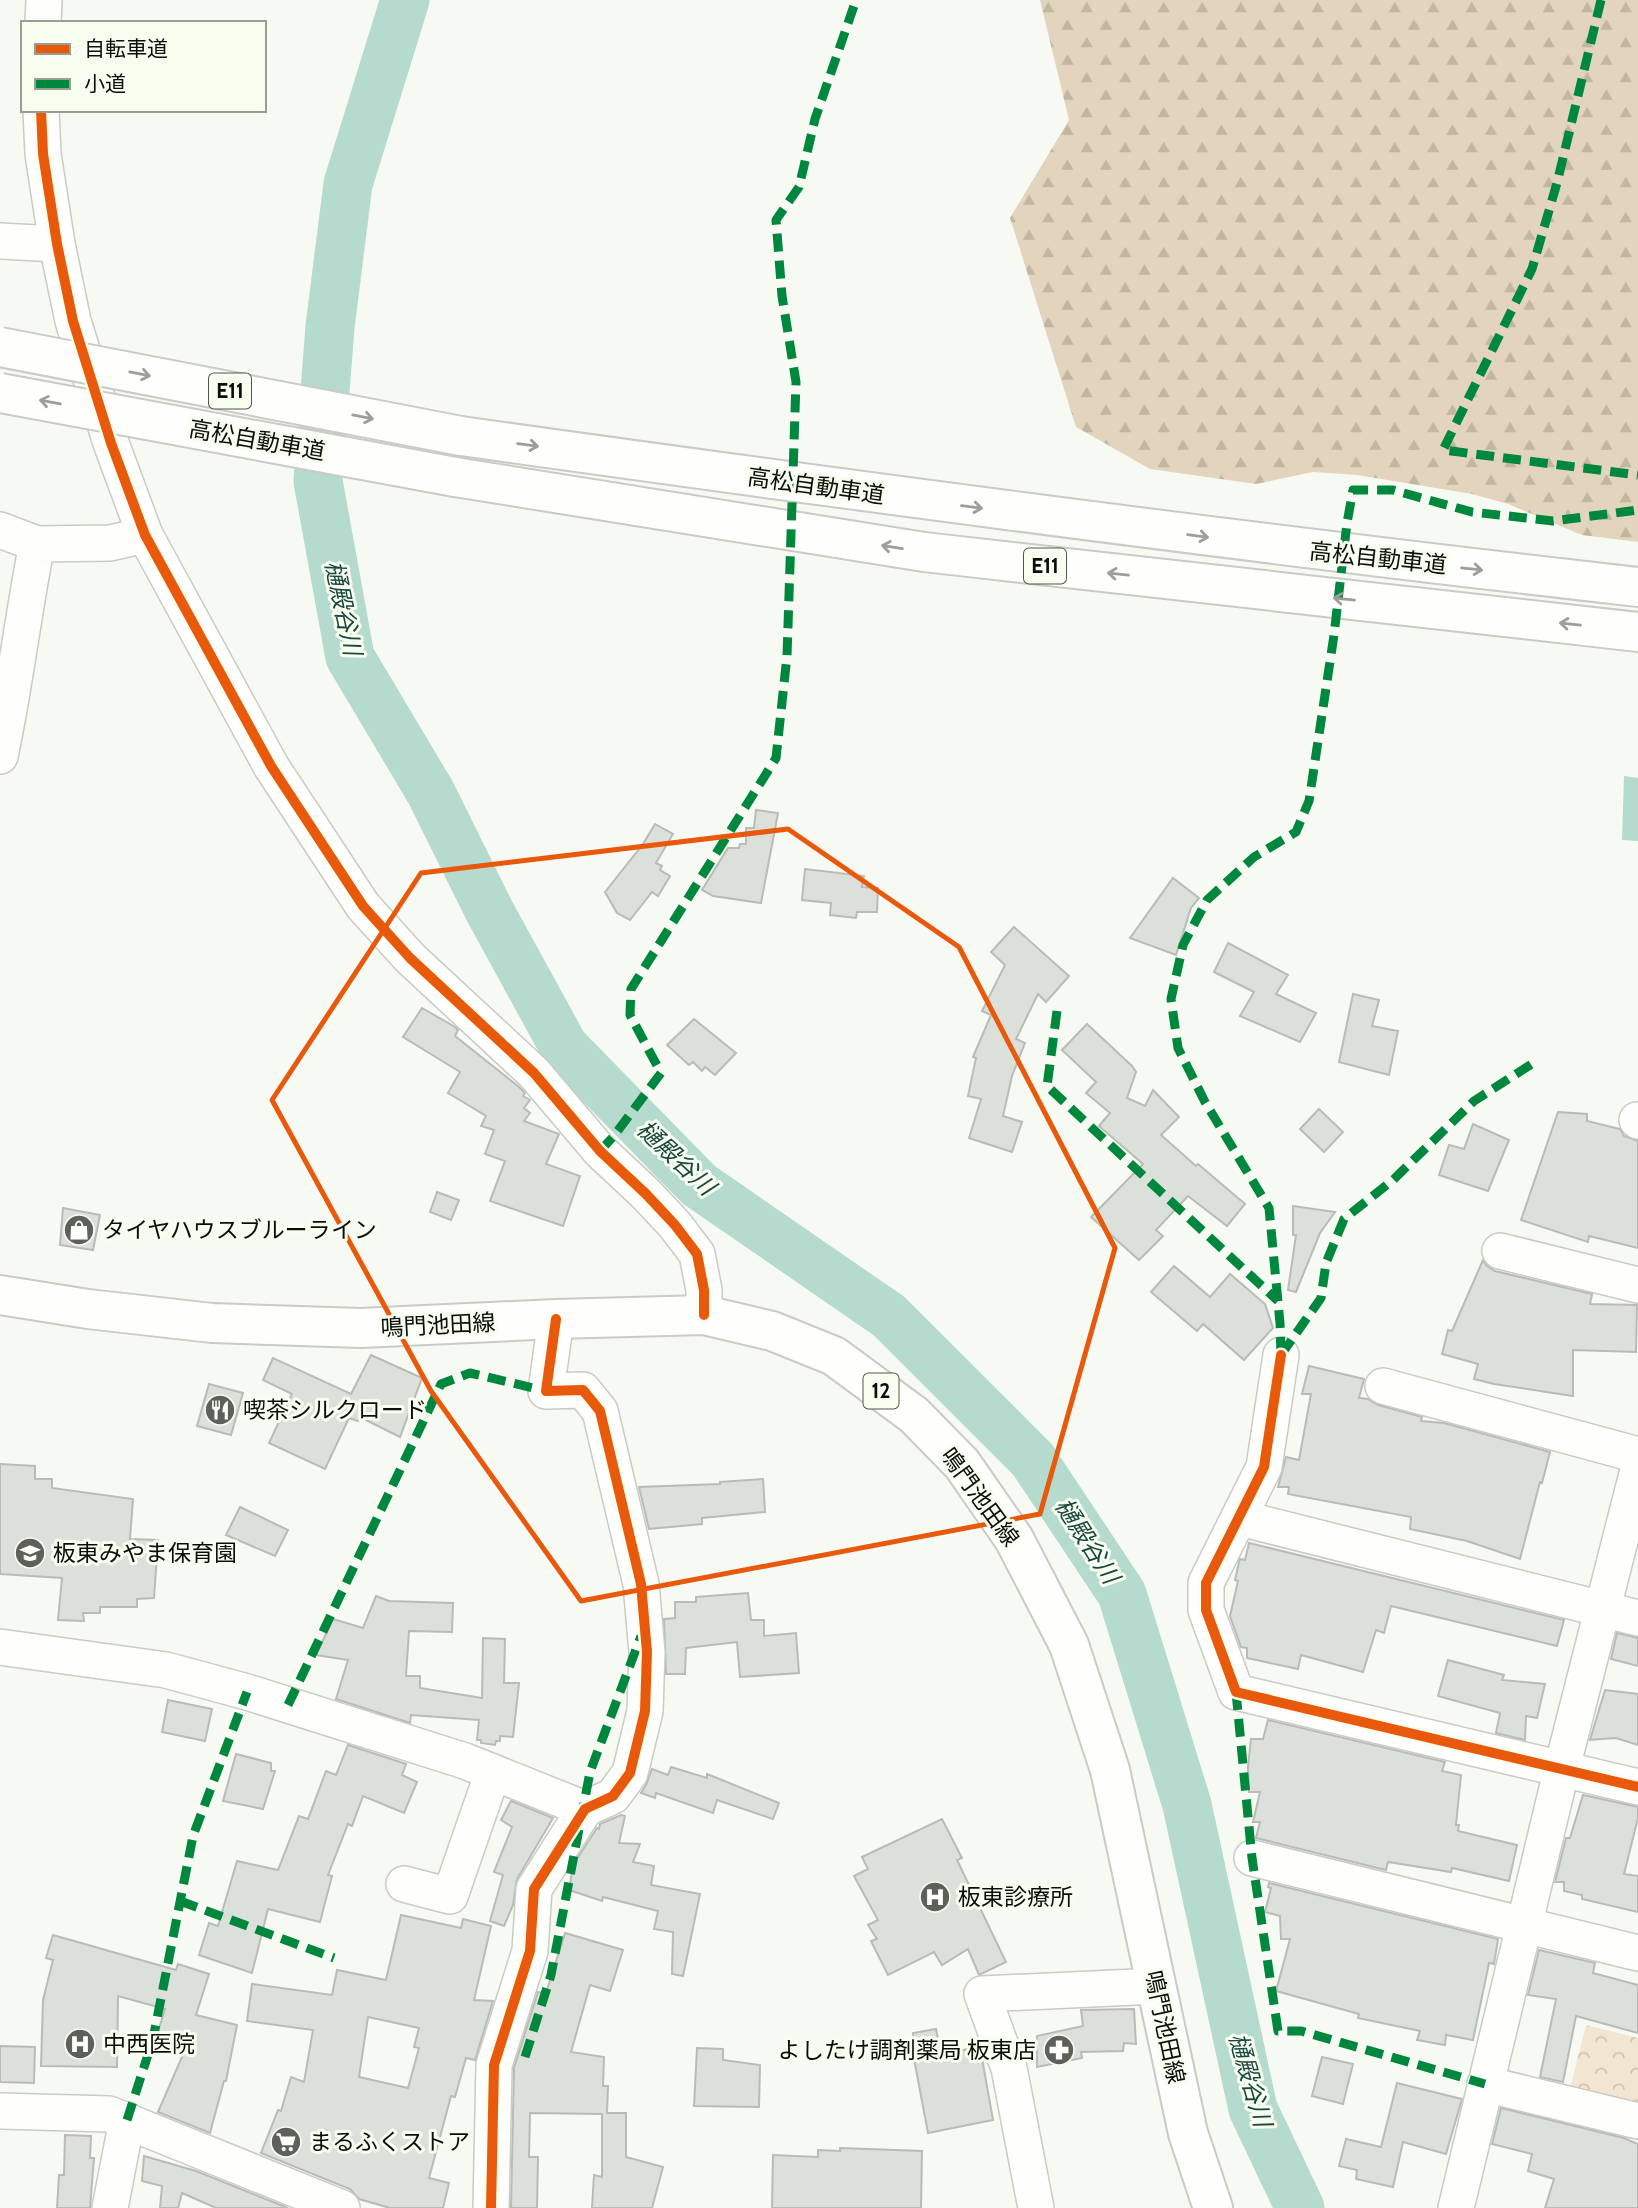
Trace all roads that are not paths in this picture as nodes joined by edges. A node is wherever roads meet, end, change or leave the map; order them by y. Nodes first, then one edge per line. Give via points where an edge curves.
1 (44, 0) edge
2 (43, 21) edge
3 (41, 112) edge
4 (0, 241) edge
5 (57, 244) junction
6 (0, 347) edge
7 (0, 393) edge
8 (0, 530) edge
9 (145, 535) junction
10 (37, 544) junction
11 (1638, 587) edge
12 (1638, 632) edge
13 (0, 756) edge
14 (1500, 1251) dead end
15 (1638, 1285) edge
16 (0, 1295) edge
17 (704, 1315) junction
18 (556, 1319) junction
19 (1281, 1355) dead end
20 (1383, 1386) dead end
21 (1638, 1455) edge
22 (1638, 1470) edge
23 (1240, 1518) junction
24 (1603, 1609) junction
25 (1638, 1618) edge
26 (0, 1647) edge
27 (1562, 1768) junction
28 (493, 1772) junction
29 (1638, 1787) edge
30 (585, 1809) junction
31 (1252, 1858) dead end
32 (404, 1884) dead end
33 (1523, 1925) junction
34 (1638, 1953) edge
35 (1157, 1986) junction
36 (1485, 2084) junction
37 (0, 2111) edge
38 (127, 2120) junction
39 (1638, 2121) edge
40 (110, 2208) edge
41 (342, 2208) edge
42 (491, 2208) edge
43 (1037, 2208) edge
44 (1213, 2208) edge
45 (1456, 2208) edge

1 - 2 street
3 - 5 street
4 - 5 street
5 - 9 street via 74,321
6 -> 11 main road, 高松自動車道 / E11, bridge via 461,436 861,493
12 -> 7 main road, 高松自動車道 / E11, bridge via 924,552 455,477
8 - 10 street
9 - 10 street via 110,543
9 - 17 street via 271,766 363,906 410,958 534,1073 600,1151 675,1225 697,1254
10 - 13 street
14 - 15 street
16 - 18 main road, 鳴門池田線 / 12 via 212,1323 361,1328
17 - 18 main road, 鳴門池田線 / 12
17 - 35 main road, 鳴門池田線 / 12 via 772,1331 834,1356 914,1415 962,1464 1014,1539 1069,1644 1110,1770
18 - 30 street via 546,1391 583,1390 600,1411 641,1584 647,1651 645,1711 630,1773 613,1796
19 - 23 street via 1264,1467
20 - 21 street
22 - 24 street
23 - 24 street
23 - 27 street via 1206,1583 1206,1611 1236,1692
24 - 25 street
24 - 27 street
26 - 28 street via 166,1670
27 - 29 street
27 - 33 street
28 - 30 street
28 - 32 street via 450,1896
30 - 42 street via 534,1889 530,1951 494,2065
31 - 33 street
33 - 34 street
33 - 36 street
35 - 43 street via 982,1994 1009,2068
35 - 44 main road, 鳴門池田線 / 12 via 1188,2133
36 - 39 street
36 - 45 street
37 - 38 street via 110,2114
38 - 40 street
38 - 41 street

